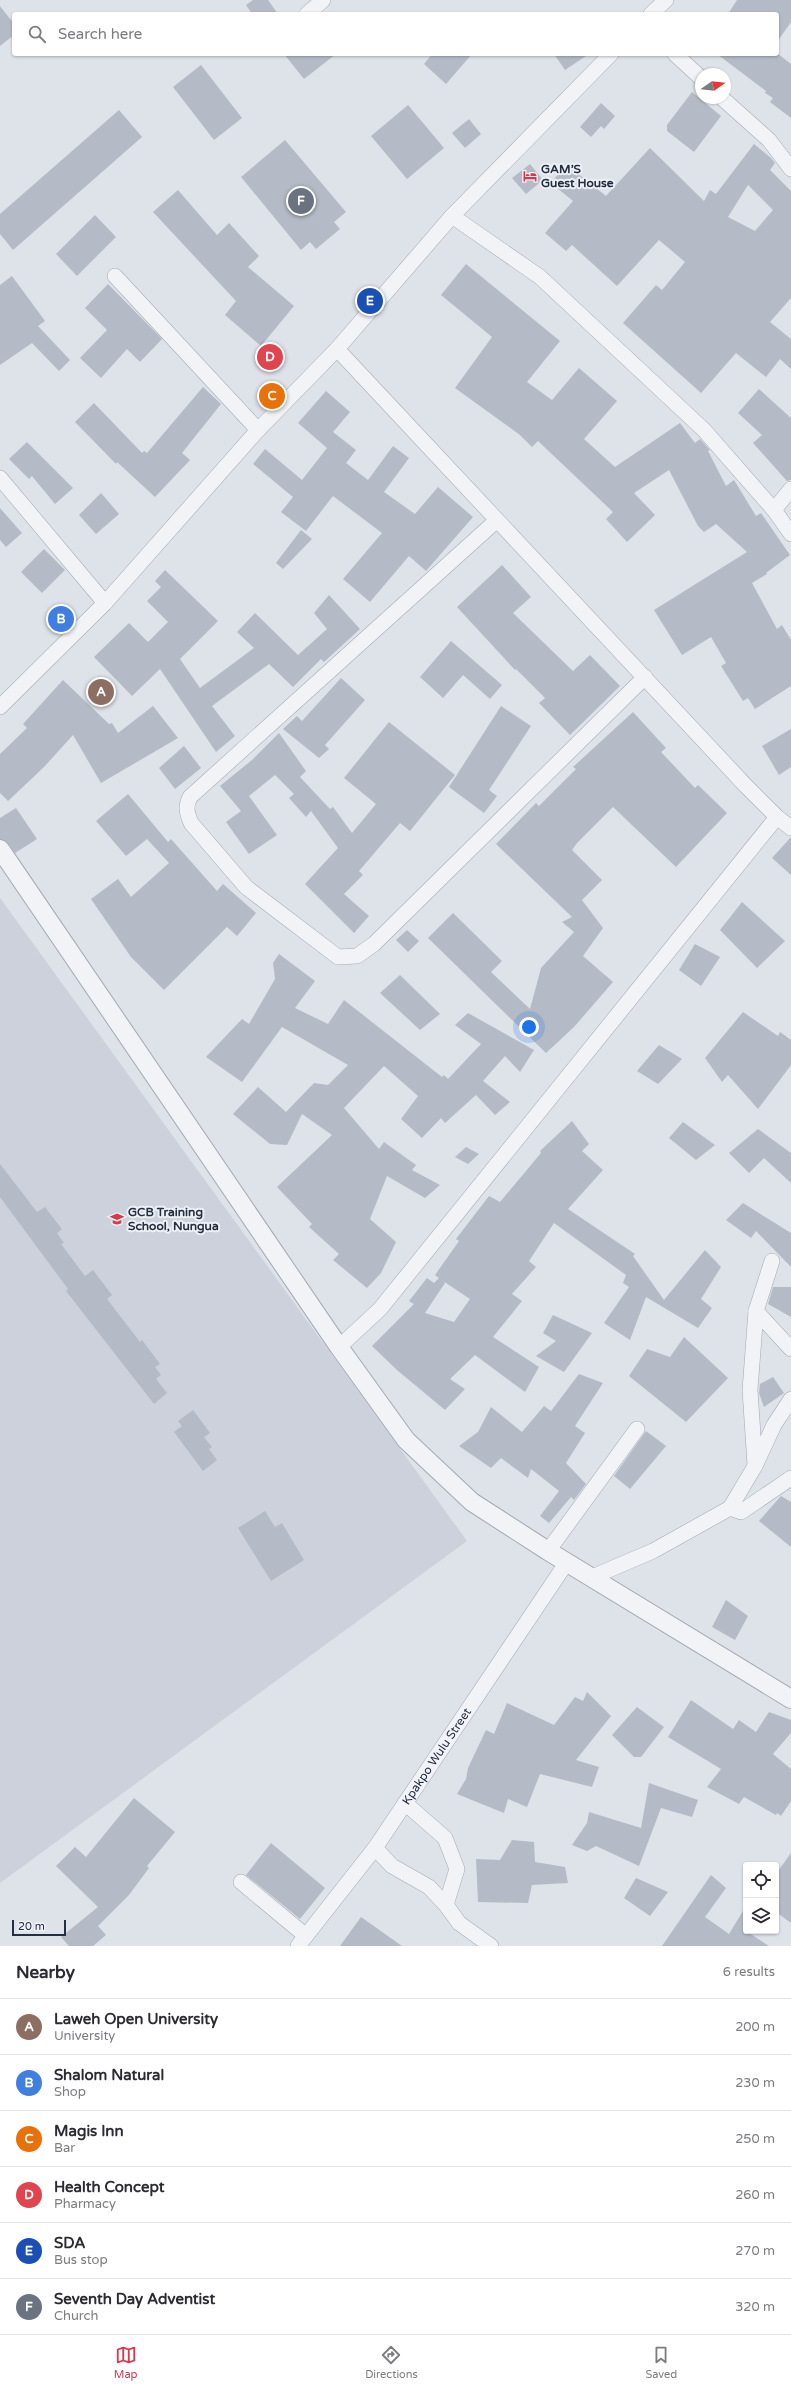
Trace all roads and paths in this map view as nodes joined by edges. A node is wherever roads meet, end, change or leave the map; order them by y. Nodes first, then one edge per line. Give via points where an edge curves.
1 (323, 0) edge
2 (666, 0) edge
3 (308, 12) edge
4 (653, 12) edge
5 (609, 56) edge
6 (677, 56) edge
7 (695, 72) edge
8 (729, 104) edge
9 (791, 169) edge
10 (452, 216) junction
11 (115, 276) dead end
12 (338, 349) junction
13 (258, 430) junction
14 (0, 478) edge
15 (791, 490) edge
16 (774, 510) junction
17 (496, 521) junction
18 (791, 534) edge
19 (105, 603) junction
20 (645, 677) junction
21 (0, 707) edge
22 (777, 817) junction
23 (791, 828) edge
24 (0, 849) edge
25 (772, 1261) dead end
26 (756, 1311) junction
27 (339, 1347) junction
28 (791, 1349) edge
29 (791, 1399) edge
30 (637, 1428) dead end
31 (755, 1466) junction
32 (791, 1478) edge
33 (730, 1508) junction
34 (548, 1551) junction
35 (567, 1562) junction
36 (592, 1577) junction
37 (791, 1699) edge
38 (406, 1803) junction
39 (375, 1848) junction
40 (241, 1882) dead end
41 (446, 1905) junction
42 (302, 1941) edge
43 (491, 1946) edge

1 - 3 street
2 - 4 street
5 - 10 street
6 - 7 street
8 - 9 street via 768,140
10 - 12 street
10 - 16 street via 540,277 704,430
11 - 13 street
12 - 13 street
12 - 17 street
13 - 19 street
14 - 19 street
15 - 16 street
16 - 18 street
17 - 20 street
17 - 20 street via 190,797 186,804 186,812 191,823 246,887 338,957 357,956 374,944
19 - 21 street
20 - 22 street
22 - 23 street
22 - 27 street via 380,1309
24 - 27 street
25 - 26 street
26 - 28 street
26 - 31 street via 750,1390
27 - 34 street via 406,1440 472,1502
29 - 31 street via 774,1425
30 - 34 street
31 - 33 street
32 - 33 street via 741,1512
33 - 36 street via 652,1551
34 - 35 street
35 - 36 street
35 - 38 street, Kpakpo Wulu Street
36 - 37 street
38 - 39 street, Kpakpo Wulu Street
38 - 41 street via 445,1838 457,1869
39 - 41 street via 392,1866 429,1887
39 - 42 street, Kpakpo Wulu Street
40 - 42 street
41 - 43 street via 459,1922

